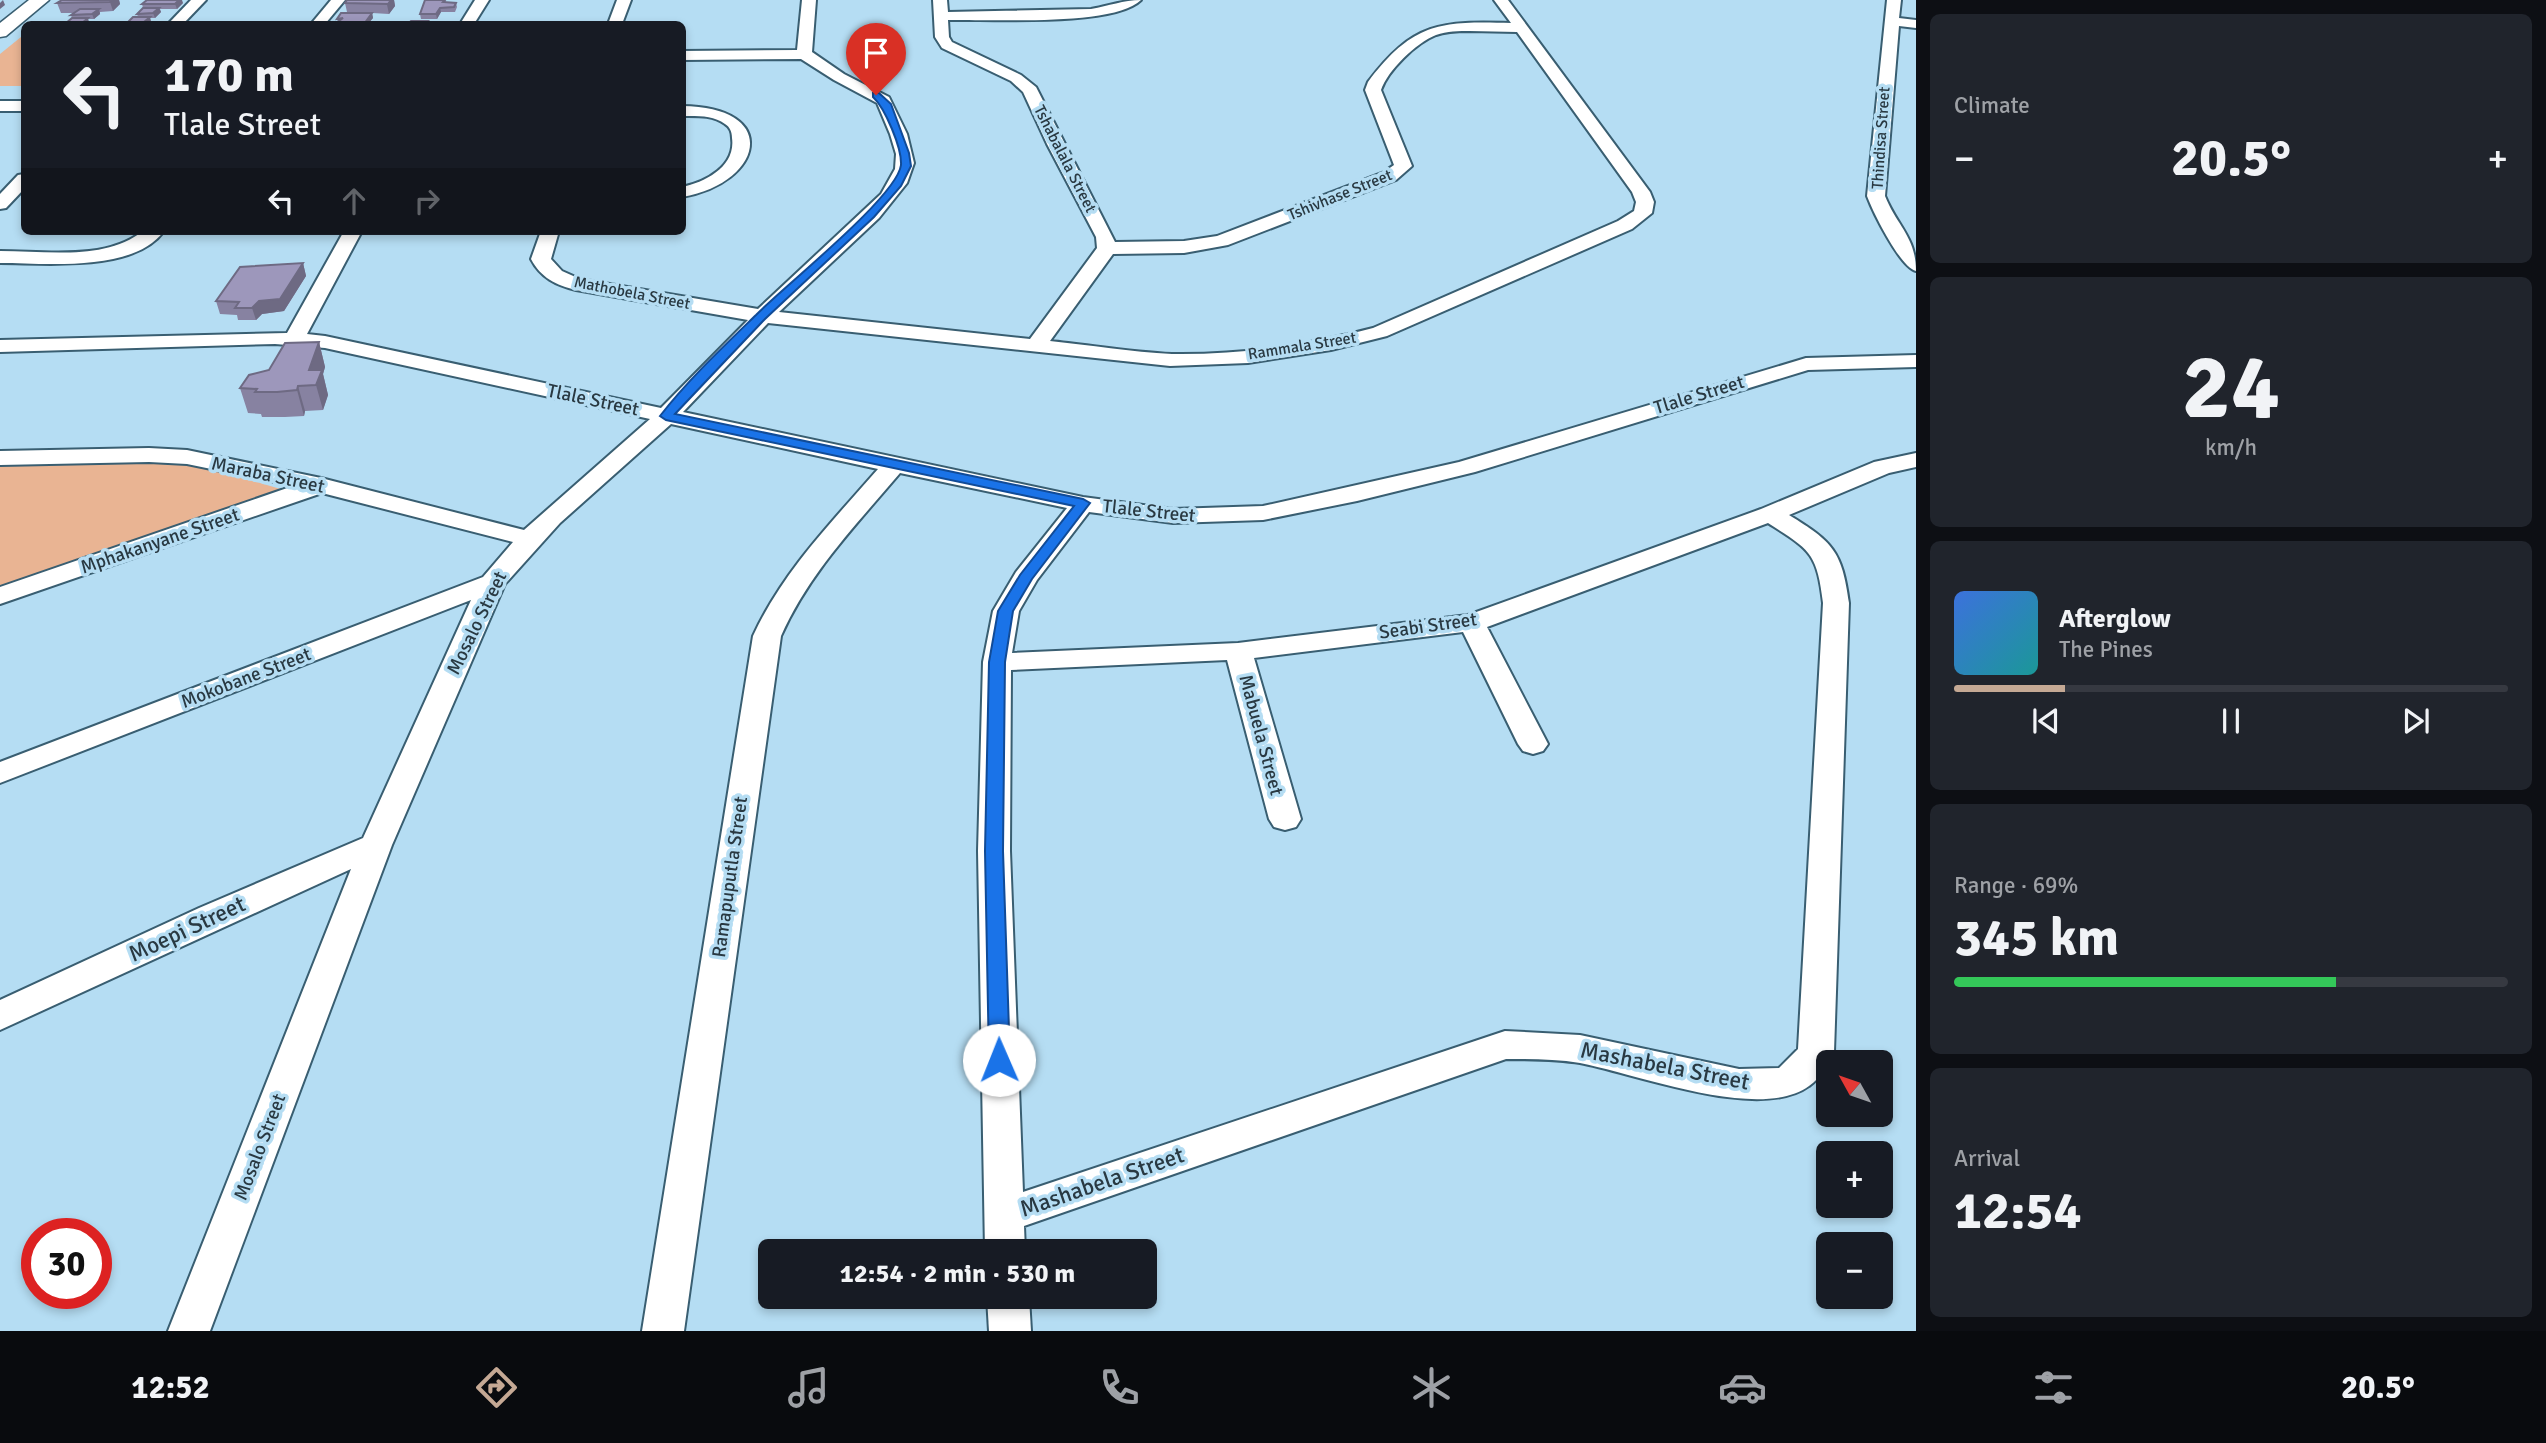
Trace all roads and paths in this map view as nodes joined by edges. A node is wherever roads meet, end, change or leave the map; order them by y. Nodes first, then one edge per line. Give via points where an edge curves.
1 (40, 0) edge
2 (198, 0) edge
3 (338, 0) edge
4 (482, 0) edge
5 (624, 0) edge
6 (809, 0) edge
7 (1134, 0) edge
8 (1501, 0) edge
9 (1894, 0) edge
10 (941, 8) edge
11 (178, 21) edge
12 (320, 21) edge
13 (469, 21) edge
14 (616, 21) edge
15 (1890, 21) junction
16 (1916, 24) edge
17 (1520, 28) junction
18 (0, 32) edge
19 (804, 54) junction
20 (686, 56) edge
21 (0, 106) edge
22 (21, 106) edge
23 (686, 112) edge
24 (21, 182) edge
25 (686, 191) edge
26 (0, 204) edge
27 (150, 235) edge
28 (351, 235) edge
29 (549, 235) edge
30 (1107, 248) junction
31 (0, 257) edge
32 (1915, 262) edge
33 (761, 316) junction
34 (295, 338) junction
35 (0, 345) edge
36 (1036, 345) junction
37 (1916, 361) edge
38 (666, 416) junction
39 (0, 458) edge
40 (1916, 460) edge
41 (894, 465) junction
42 (321, 485) junction
43 (1083, 503) junction
44 (1770, 514) junction
45 (530, 539) junction
46 (492, 583) junction
47 (0, 596) edge
48 (1472, 623) junction
49 (1238, 650) junction
50 (997, 662) junction
51 (1533, 744) dead end
52 (0, 773) edge
53 (1284, 819) dead end
54 (376, 845) junction
55 (0, 1016) edge
56 (1003, 1216) junction
57 (1005, 1239) edge
58 (1009, 1309) edge
59 (189, 1331) edge
60 (663, 1331) edge
61 (1010, 1331) edge

1 - 18 street
2 - 11 street
3 - 12 street
4 - 13 street
5 - 14 street
6 - 19 street
7 - 10 street via 1091,13
8 - 17 street, Rammala Street
9 - 15 street, Thindisa Street
10 - 30 street, Tshabalala Street via 942,37 947,45 1016,78 1030,90
15 - 16 street
15 - 32 street, Thindisa Street via 1876,196
17 - 30 street, Tshivhase Street via 1451,28 1429,33 1376,82 1373,90 1403,166 1390,176 1221,241 1184,247
17 - 36 street, Rammala Street via 1642,192 1643,213 1637,219 1380,332 1348,341 1191,360
19 - 20 street
19 - 33 street, Mosalo Street via 883,100 906,166 877,207
21 - 22 street
23 - 25 street via 724,117 735,124 741,136 741,155 731,170
24 - 26 street
27 - 31 street via 140,244 111,254
28 - 34 street
29 - 33 street, Mathobela Street via 541,259 545,269 557,277
30 - 36 street
33 - 36 street, Rammala Street
33 - 38 street, Mosalo Street
34 - 35 street, Tlale Street
34 - 38 street, Tlale Street
37 - 43 street, Tlale Street via 1823,363 1783,369 1467,467 1263,513 1173,516
38 - 41 street, Tlale Street
38 - 45 street, Mosalo Street
39 - 42 street, Maraba Street via 167,455
40 - 44 street, Seabi Street via 1882,467
41 - 43 street, Tlale Street
41 - 60 street, Ramapuputla Street via 777,608 766,636
42 - 45 street, Maraba Street
42 - 47 street, Mphakanyane Street
43 - 50 street via 1025,578 1006,611
44 - 48 street, Seabi Street
44 - 56 street, Mashabela Street via 1805,536 1827,558 1836,603 1816,1052 1801,1074 1781,1083 1759,1085 1578,1049 1505,1045
45 - 46 street, Mosalo Street
46 - 52 street, Mokobane Street
46 - 54 street, Mosalo Street
48 - 49 street, Seabi Street
48 - 51 street
49 - 50 street, Seabi Street
49 - 53 street, Mabuela Street
50 - 56 street via 994,851
54 - 55 street, Moepi Street
54 - 59 street, Mosalo Street
56 - 57 street
58 - 61 street

